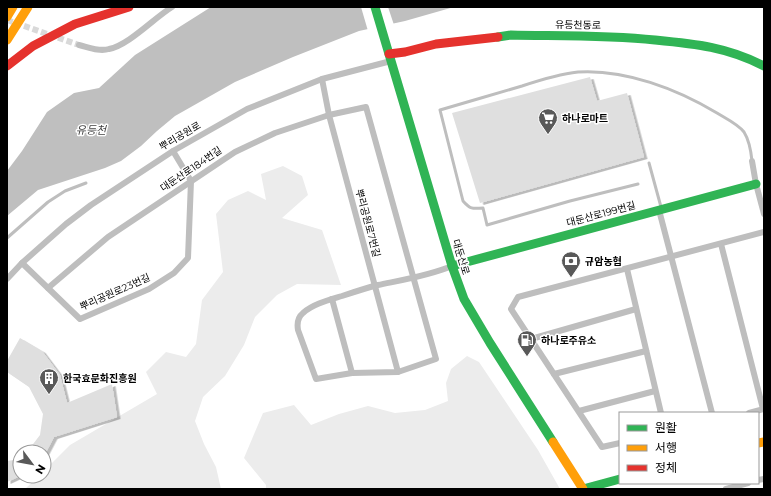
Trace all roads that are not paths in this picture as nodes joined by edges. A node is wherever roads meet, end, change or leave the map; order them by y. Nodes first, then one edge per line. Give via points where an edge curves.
1 (13, 7) edge
2 (28, 7) edge
3 (129, 7) edge
4 (172, 7) edge
5 (375, 7) edge
6 (7, 17) edge
7 (7, 40) edge
8 (79, 45) tunnel mouth
9 (390, 58) junction
10 (7, 66) edge
11 (764, 66) edge
12 (322, 79) junction
13 (329, 115) junction
14 (173, 151) junction
15 (752, 161) joint
16 (649, 163) dead end
17 (191, 182) junction
18 (86, 183) dead end
19 (760, 183) edge
20 (638, 184) dead end
21 (660, 210) junction
22 (764, 214) edge
23 (764, 232) edge
24 (7, 238) edge
25 (721, 244) junction
26 (672, 257) junction
27 (22, 263) junction
28 (452, 266) junction
29 (626, 269) junction
30 (414, 277) junction
31 (7, 279) edge
32 (375, 286) junction
33 (48, 288) junction
34 (332, 299) junction
35 (636, 309) junction
36 (531, 339) junction
37 (646, 351) junction
38 (398, 372) junction
39 (352, 373) junction
40 (554, 374) junction
41 (655, 391) junction
42 (764, 409) edge
43 (579, 411) junction
44 (661, 412) edge
45 (712, 412) edge
46 (753, 412) edge
47 (619, 443) edge
48 (619, 479) edge
49 (744, 484) edge
50 (730, 487) edge
51 (583, 489) edge

1 - 6 main road
2 - 7 main road
3 - 10 main road via 75,24 33,46
4 - 8 street via 125,42 110,49 97,50
5 - 9 main road, 대둔산로
9 - 11 main road, 유등천동로 via 436,44 511,35 624,37 698,44 730,52
9 - 12 street, 뿌리공원로
9 - 28 main road, 대둔산로
12 - 13 street, 뿌리공원로7번길
12 - 14 street, 뿌리공원로 via 247,109
13 - 17 street, 대둔산로184번길 via 275,133 235,152
13 - 30 street, 대둔산로184번길 via 366,107
13 - 32 street, 뿌리공원로7번길
14 - 17 street
14 - 27 street, 뿌리공원로 via 91,205
15 - 19 street
15 - 20 lane via 748,140 743,131 694,99 669,88 596,72 577,72 540,80 440,110 463,200 473,209 482,208 487,225
16 - 21 lane
17 - 33 street, 대둔산로184번길 via 108,237
17 - 33 street, 뿌리공원로23번길 via 188,258 174,273 149,289 80,319
18 - 24 lane via 65,191 48,202
19 - 21 main road, 대둔산로199번길
19 - 22 street
21 - 26 street
21 - 28 main road, 대둔산로199번길
23 - 25 street
25 - 26 street
25 - 42 street
26 - 29 street
26 - 45 street
27 - 31 street, 뿌리공원로
27 - 33 street, 뿌리공원로23번길
28 - 30 street
28 - 51 main road, 대둔산로 via 464,299
29 - 35 street
29 - 36 street via 518,297 511,308
30 - 32 street
30 - 38 street via 436,359
32 - 34 street
32 - 38 street, 뿌리공원로7번길
34 - 39 street
34 - 39 street via 302,314 297,322 298,330 316,379
35 - 36 street
35 - 37 street
36 - 40 street
37 - 40 street
37 - 41 street
38 - 39 street
40 - 43 street
41 - 43 street
41 - 44 street
42 - 46 street
43 - 47 street via 602,447
48 - 51 main road
49 - 50 street

